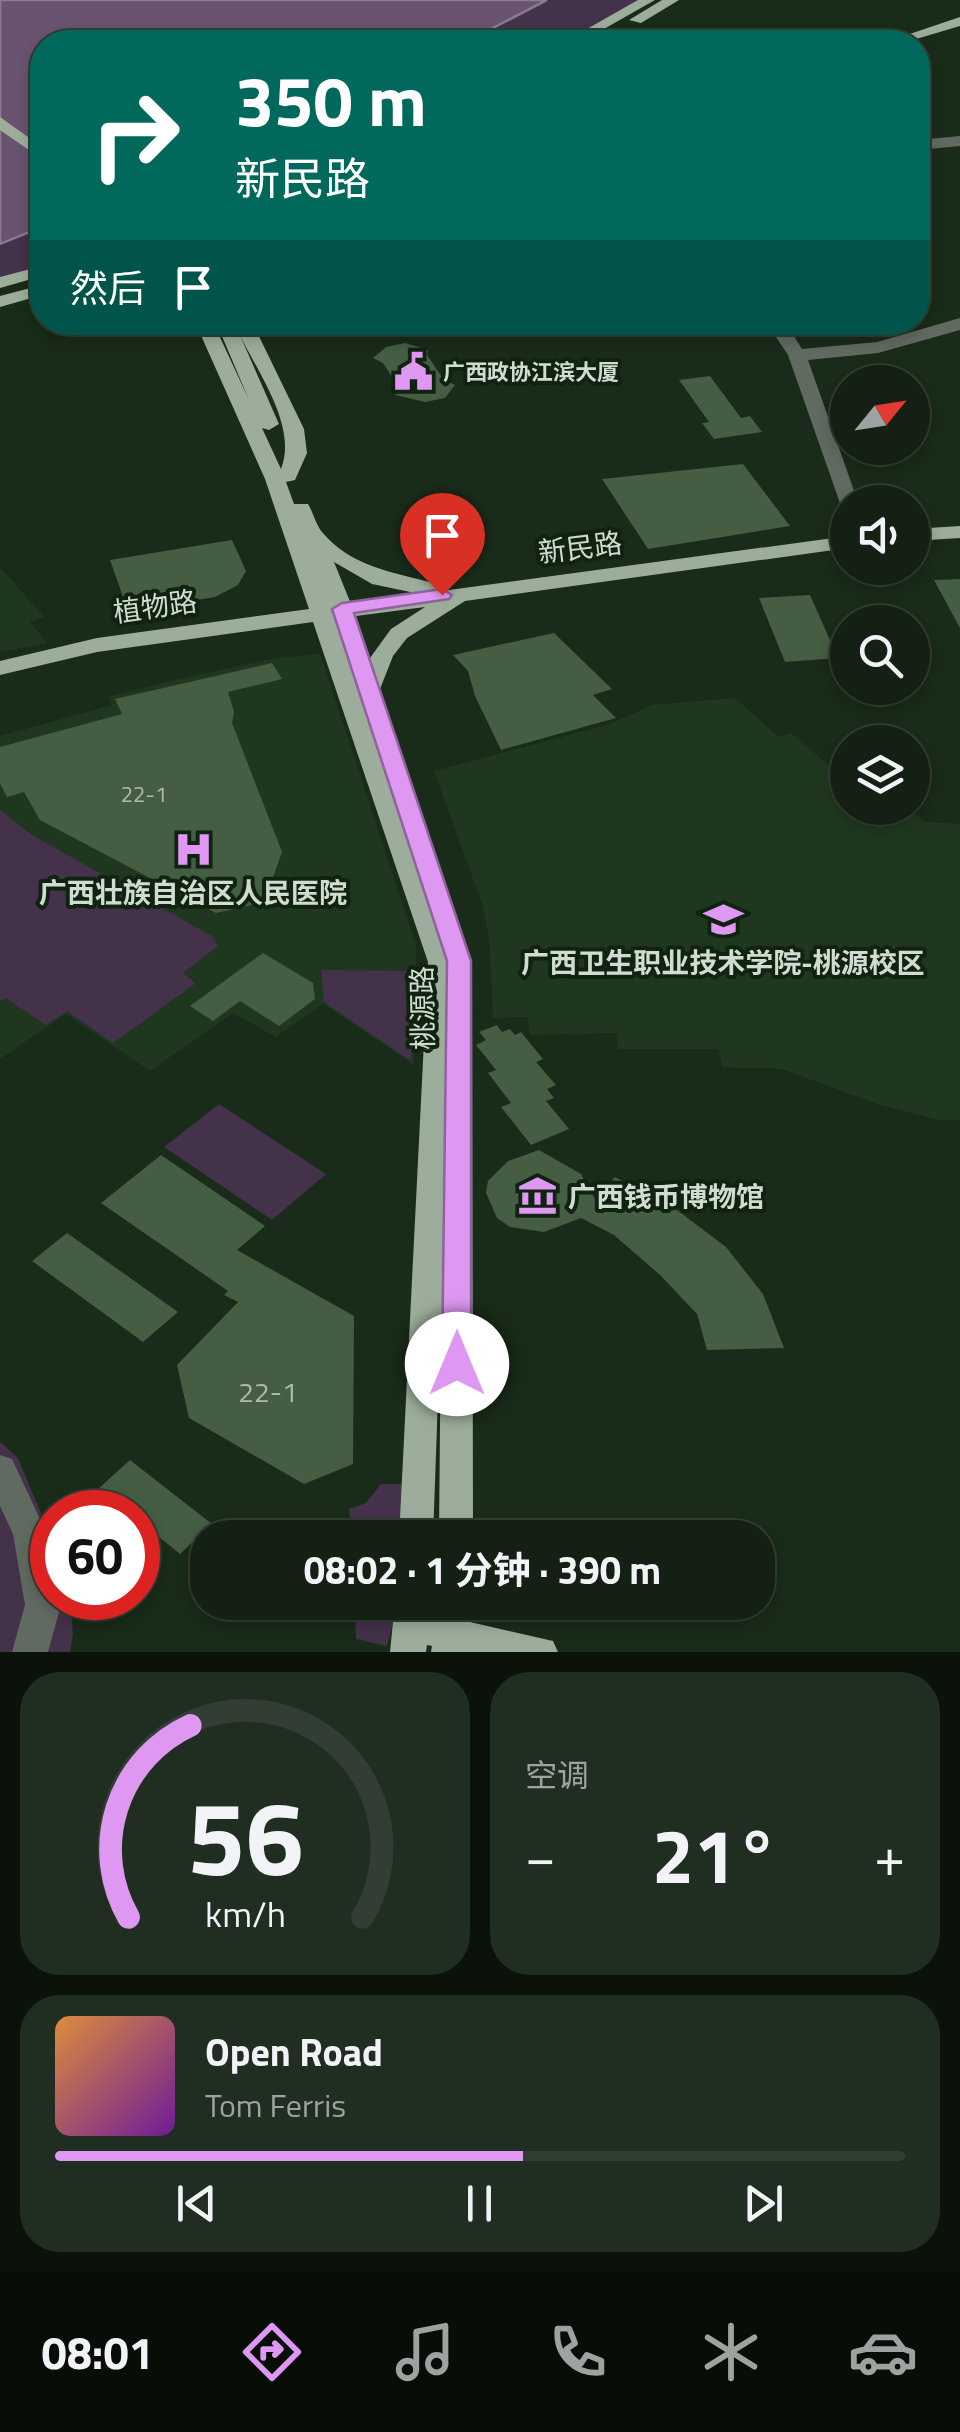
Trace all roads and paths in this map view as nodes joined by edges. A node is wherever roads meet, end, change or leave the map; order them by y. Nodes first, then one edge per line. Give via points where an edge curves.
1 (648, 0) edge
2 (672, 0) edge
3 (960, 21) edge
4 (594, 30) edge
5 (618, 30) edge
6 (930, 30) edge
7 (0, 105) edge
8 (0, 122) edge
9 (30, 128) edge
10 (960, 141) edge
11 (930, 144) edge
12 (30, 145) edge
13 (30, 275) edge
14 (0, 283) edge
15 (30, 293) edge
16 (0, 302) edge
17 (960, 324) edge
18 (930, 332) edge
19 (195, 335) edge
20 (211, 335) edge
21 (230, 335) edge
22 (250, 335) edge
23 (784, 335) edge
24 (919, 335) edge
25 (798, 355) junction
26 (271, 448) junction
27 (281, 478) junction
28 (842, 485) edge
29 (311, 532) junction
30 (960, 532) edge
31 (930, 534) edge
32 (830, 544) edge
33 (476, 591) junction
34 (331, 610) junction
35 (0, 668) edge
36 (369, 689) junction
37 (0, 1469) edge
38 (417, 1520) edge
39 (456, 1520) edge
40 (411, 1627) edge
41 (452, 1630) edge
42 (30, 1652) edge
43 (540, 1652) edge

1 - 4 main road
2 - 5 main road
3 - 6 main road
7 - 9 main road
8 - 12 main road
10 - 11 street
13 - 14 main road
15 - 16 main road
17 - 18 street
19 - 27 main road via 232,423 251,454
20 - 26 main road
21 - 26 main road
22 - 27 main road via 294,430 296,453
23 - 25 street
24 - 25 street
25 - 28 street
26 - 27 main road, 桃源路
27 - 29 main road, 桃源路
27 - 34 main road, 桃源路
29 - 33 main road via 357,571 386,583
29 - 34 main road, 桃源路
30 - 31 main road
32 - 33 main road, 新民路
33 - 34 main road, 新民路
33 - 36 main road via 398,634 379,654
34 - 35 main road, 植物路 via 97,644
34 - 36 main road, 桃源路
34 - 38 main road, 桃源路 via 441,962
36 - 39 main road, 桃源路 via 459,961
37 - 42 street via 30,1534 43,1605
40 - 41 main road
41 - 43 main road

